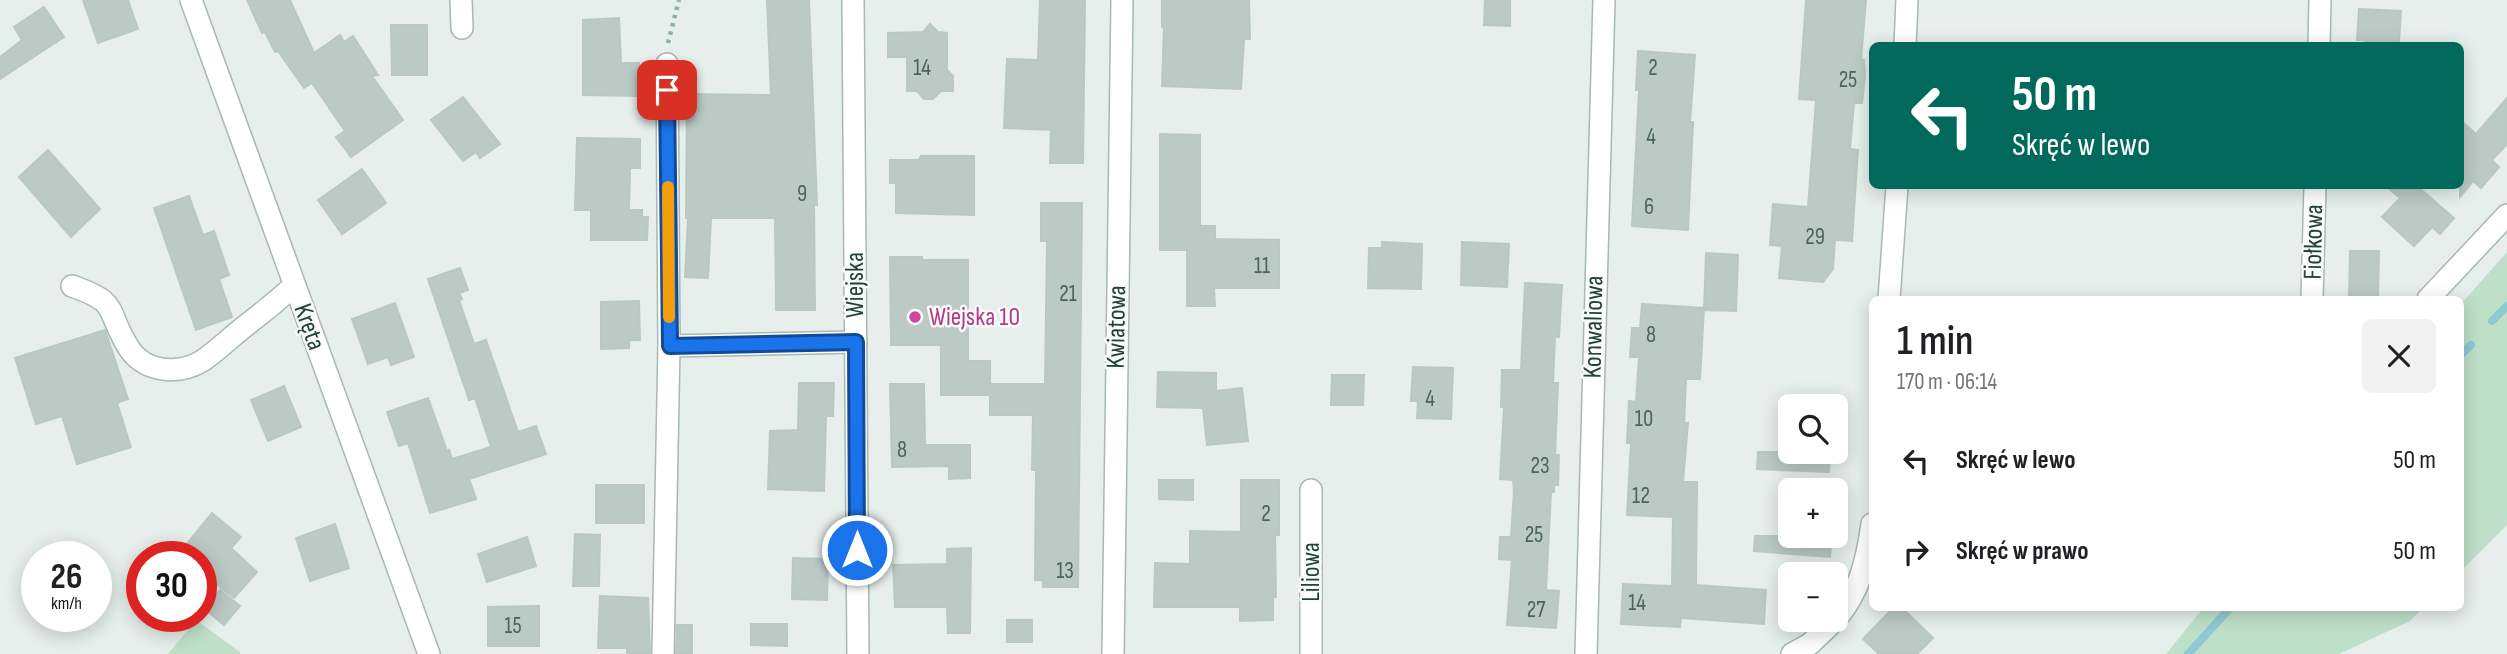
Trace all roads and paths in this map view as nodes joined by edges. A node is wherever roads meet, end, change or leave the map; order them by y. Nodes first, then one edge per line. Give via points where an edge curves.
1 (191, 0) edge
2 (461, 0) edge
3 (679, 0) edge
4 (853, 0) edge
5 (1122, 0) edge
6 (1604, 0) edge
7 (1907, 0) edge
8 (2320, 0) edge
9 (462, 27) dead end
10 (1905, 42) edge
11 (2319, 42) edge
12 (667, 64) joint
13 (1897, 189) edge
14 (2315, 189) edge
15 (2507, 215) edge
16 (72, 286) dead end
17 (294, 286) junction
18 (1889, 296) edge
19 (2312, 296) edge
20 (2431, 296) edge
21 (856, 342) junction
22 (670, 346) junction
23 (1311, 490) dead end
24 (1869, 544) edge
25 (1848, 601) edge
26 (1822, 632) edge
27 (429, 654) edge
28 (663, 654) edge
29 (858, 654) edge
30 (1113, 654) edge
31 (1311, 654) edge
32 (1586, 654) edge
33 (1792, 654) edge

1 - 17 street, Kręta
2 - 9 street
3 - 12 path
4 - 21 street, Wiejska
5 - 30 street, Kwiatowa
6 - 32 street, Konwaliowa
7 - 10 street
8 - 11 street
12 - 22 street
13 - 18 street
14 - 19 street, Fiołkowa
15 - 20 street
16 - 17 street via 107,303 134,355 145,364 173,370 201,362
17 - 27 street, Kręta
21 - 22 street
21 - 29 street, Wiejska
22 - 28 street
23 - 31 street, Liliowa
24 - 25 street via 1857,588
26 - 33 street

